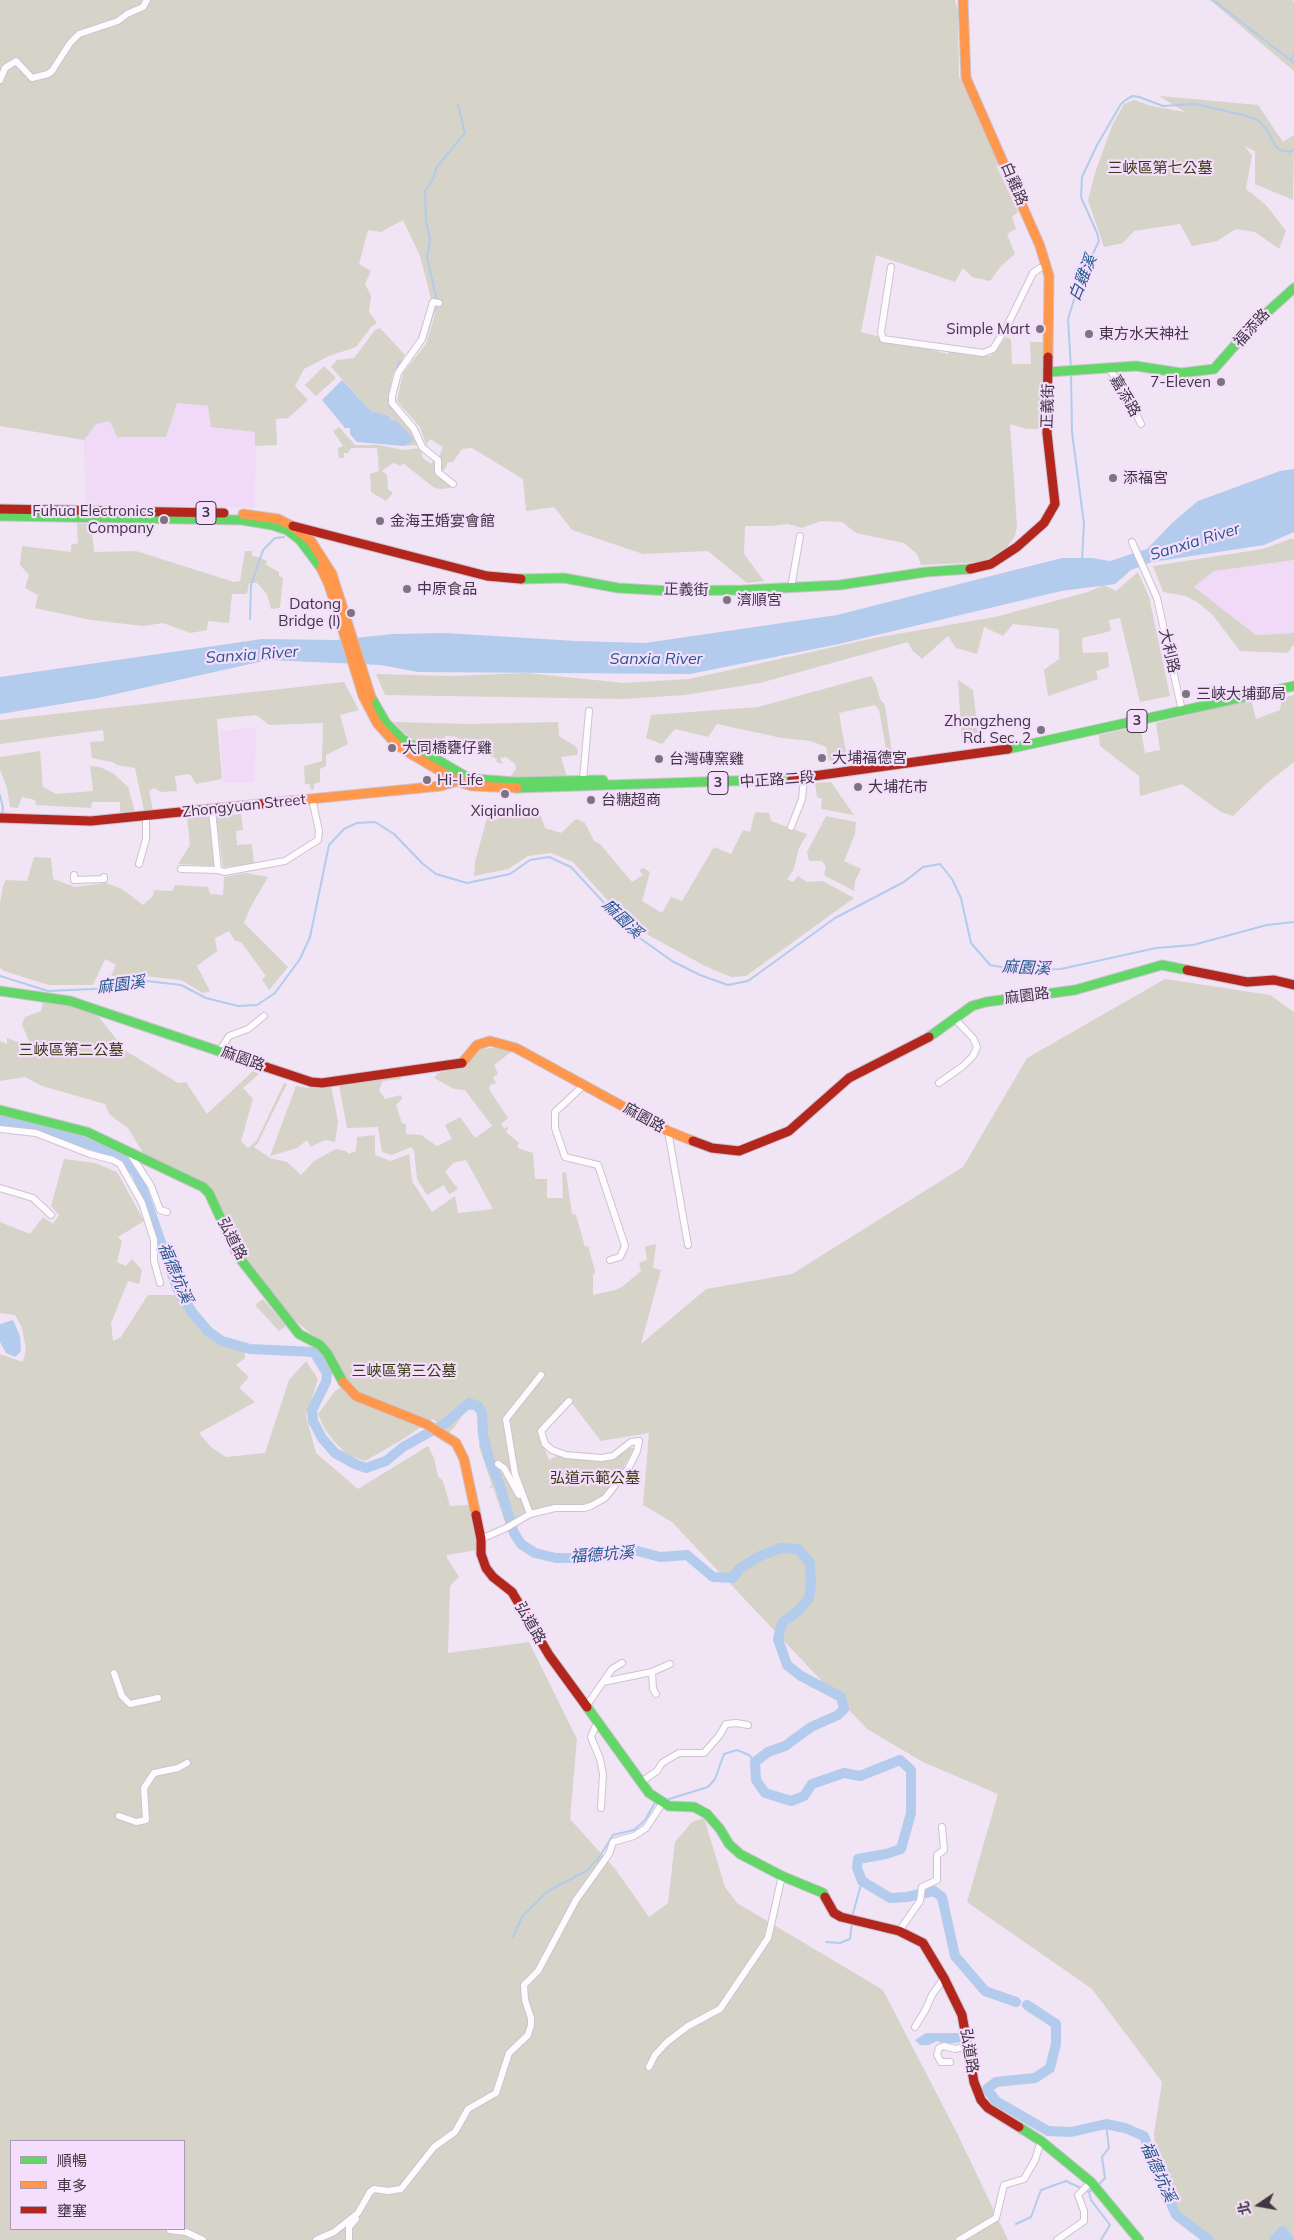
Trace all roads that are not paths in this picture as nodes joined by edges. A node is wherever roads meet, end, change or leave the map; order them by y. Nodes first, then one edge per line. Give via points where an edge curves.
1 (146, 0) edge
2 (963, 0) edge
3 (0, 80) edge
4 (1048, 267) junction
5 (891, 268) dead end
6 (1293, 289) edge
7 (437, 303) dead end
8 (1108, 368) junction
9 (1050, 372) junction
10 (1141, 424) dead end
11 (453, 484) dead end
12 (0, 509) edge
13 (0, 516) edge
14 (289, 528) junction
15 (800, 536) dead end
16 (1132, 542) dead end
17 (791, 588) junction
18 (1294, 680) edge
19 (1294, 686) edge
20 (1181, 708) junction
21 (589, 711) dead end
22 (462, 779) junction
23 (804, 779) junction
24 (582, 780) junction
25 (312, 800) junction
26 (212, 810) junction
27 (146, 816) junction
28 (0, 818) edge
29 (791, 827) dead end
30 (139, 864) dead end
31 (181, 869) dead end
32 (218, 870) junction
33 (74, 875) dead end
34 (104, 876) dead end
35 (1294, 985) edge
36 (0, 991) edge
37 (264, 1016) dead end
38 (955, 1019) junction
39 (220, 1050) junction
40 (939, 1083) dead end
41 (584, 1085) junction
42 (0, 1110) edge
43 (0, 1129) edge
44 (668, 1131) junction
45 (128, 1151) junction
46 (0, 1188) edge
47 (167, 1212) dead end
48 (51, 1215) dead end
49 (688, 1245) dead end
50 (610, 1260) dead end
51 (160, 1283) dead end
52 (541, 1375) dead end
53 (569, 1401) dead end
54 (498, 1464) dead end
55 (525, 1502) junction
56 (530, 1514) junction
57 (481, 1539) junction
58 (622, 1663) dead end
59 (670, 1664) dead end
60 (652, 1672) junction
61 (114, 1673) dead end
62 (603, 1682) junction
63 (656, 1694) dead end
64 (158, 1698) dead end
65 (587, 1705) junction
66 (597, 1724) junction
67 (748, 1725) dead end
68 (187, 1763) dead end
69 (641, 1782) junction
70 (660, 1801) junction
71 (601, 1808) dead end
72 (119, 1816) dead end
73 (942, 1827) dead end
74 (782, 1876) junction
75 (899, 1930) junction
76 (944, 1978) junction
77 (914, 2027) dead end
78 (968, 2046) junction
79 (950, 2062) dead end
80 (649, 2067) dead end
81 (1041, 2141) junction
82 (1090, 2187) junction
83 (358, 2213) junction
84 (170, 2230) edge
85 (203, 2240) edge
86 (316, 2240) edge
87 (348, 2240) edge
88 (959, 2240) edge
89 (1057, 2240) edge
90 (1139, 2240) edge

1 - 3 street via 143,7 118,21 79,34 48,74 32,78 16,60 6,68
2 - 4 street, 白雞路 via 964,60 969,86 1012,178
4 - 5 street via 1032,273 998,342 993,349 983,353 883,339 881,332
4 - 9 street, 白雞路
6 - 8 street, 福添路 via 1252,326 1214,369 1181,373 1136,366
7 - 11 street via 433,302 422,339 398,373 392,403 414,429 422,447 438,460 438,472
8 - 9 street
8 - 10 street, 嘉添路 via 1123,387
9 - 17 street, 正義街 via 1047,433 1054,504 1044,524 1017,547 982,567
12 - 14 street, 3 via 260,515 278,519
13 - 14 street, 3 via 242,520
14 - 17 street, 正義街 via 506,579 564,578 618,588 671,591
14 - 22 street, 中正路二段 / 3 via 319,563 383,732 394,743
15 - 17 street
16 - 20 street, 大利路 via 1154,592
18 - 20 street, 中正路二段 / 3
19 - 20 street, 中正路二段 / 3
20 - 23 street, 中正路二段 / 3 via 989,753
20 - 24 street, 中正路二段 / 3 via 997,745 802,774
21 - 24 street
22 - 23 street, 中正路二段 / 3 via 498,789
22 - 24 street, 中正路二段 / 3 via 516,782
22 - 25 street, Zhongyuan Street via 442,786
23 - 29 street via 802,799
25 - 26 street, Zhongyuan Street
25 - 32 street via 318,840 305,850 285,861 224,872
26 - 27 street, Zhongyuan Street
26 - 32 street
27 - 28 street, Zhongyuan Street via 91,820
27 - 30 street via 146,839
31 - 32 street
33 - 34 street via 74,880 104,879
35 - 38 street, 麻園路 via 1274,980 1247,982 1162,965 1075,990 986,1002 972,1006
36 - 39 street, 麻園路 via 70,1001
37 - 39 street via 248,1029 229,1036
38 - 40 street via 977,1047 963,1066
38 - 44 street, 麻園路 via 926,1039 849,1078 789,1130 747,1149 712,1148
39 - 41 street, 麻園路 via 301,1080 322,1083 461,1064 477,1045 490,1041 516,1048
41 - 44 street, 麻園路
41 - 50 street via 555,1112 555,1128 565,1157 598,1165 625,1246 620,1257
42 - 45 street, 弘道路 via 87,1132
43 - 51 street via 36,1133 120,1164 142,1203 154,1240 154,1261
44 - 49 street
45 - 47 street via 151,1186 160,1210
45 - 57 street, 弘道路 via 204,1186 238,1256 298,1334 320,1345 327,1353 343,1383 356,1396 426,1424 456,1443 464,1459
46 - 48 street via 33,1198
52 - 55 street via 506,1419 514,1474
53 - 56 street via 541,1431 545,1444 552,1450 601,1458 613,1456 631,1442 639,1441 637,1450 628,1469 605,1498 584,1508 555,1508
54 - 55 street via 504,1468
55 - 56 street
56 - 57 street
57 - 65 street, 弘道路 via 481,1554 486,1568 512,1592 549,1655
58 - 62 street
59 - 60 street
60 - 62 street
60 - 63 street
61 - 64 street via 122,1696 130,1704
62 - 65 street
65 - 66 street, 弘道路
66 - 69 street, 弘道路
66 - 71 street via 591,1737 603,1774
67 - 69 street via 726,1724 704,1753 679,1753
68 - 72 street via 154,1773 144,1788 146,1820 136,1822
69 - 70 street, 弘道路
70 - 74 street, 弘道路 via 707,1814 734,1850
70 - 83 street via 646,1828 634,1836 614,1842 576,1900 538,1971 524,1985 531,2025 528,2035 509,2053 496,2093 468,2109 455,2132 434,2147 401,2189 374,2189
73 - 75 street via 944,1850 937,1855 937,1880 922,1887 920,1901
74 - 75 street, 弘道路 via 823,1893 834,1913
74 - 80 street via 768,1938 720,2008 667,2042
75 - 76 street, 弘道路 via 923,1943
76 - 77 street
76 - 78 street, 弘道路 via 962,2015
78 - 79 street via 939,2048 937,2055 941,2062
78 - 81 street, 弘道路 via 974,2082 981,2100 988,2108
81 - 82 street, 弘道路
81 - 88 street via 1024,2178 1004,2185 996,2218
82 - 89 street via 1078,2195 1084,2221
82 - 90 street, 弘道路
83 - 86 street via 334,2232
83 - 87 street via 349,2227
84 - 85 street via 186,2232

